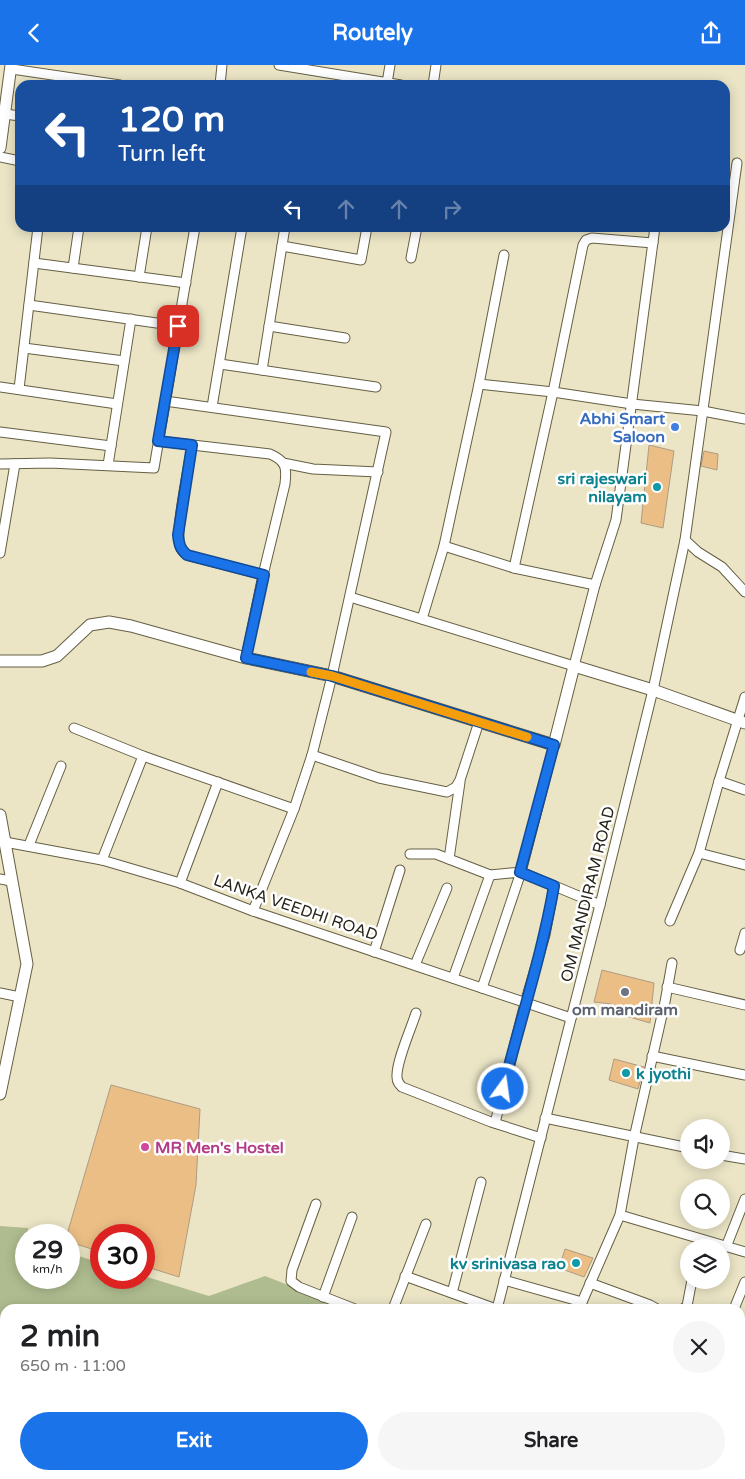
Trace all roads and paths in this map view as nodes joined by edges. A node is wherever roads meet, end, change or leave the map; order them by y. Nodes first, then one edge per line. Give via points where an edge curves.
1 (60, 65) edge
2 (222, 65) edge
3 (279, 65) edge
4 (390, 65) edge
5 (436, 65) edge
6 (12, 67) edge
7 (311, 68) edge
8 (58, 75) junction
9 (89, 80) edge
10 (220, 80) edge
11 (372, 80) edge
12 (388, 80) edge
13 (434, 80) edge
14 (5, 114) junction
15 (15, 115) edge
16 (0, 148) edge
17 (0, 157) edge
18 (15, 160) edge
19 (737, 163) dead end
20 (730, 214) edge
21 (37, 232) edge
22 (78, 232) edge
23 (146, 232) edge
24 (195, 232) edge
25 (241, 232) edge
26 (284, 232) edge
27 (366, 232) edge
28 (416, 232) edge
29 (654, 232) edge
30 (728, 232) edge
31 (653, 243) junction
32 (282, 246) junction
33 (504, 255) dead end
34 (410, 258) dead end
35 (34, 263) junction
36 (73, 268) junction
37 (139, 277) junction
38 (186, 283) junction
39 (29, 305) junction
40 (131, 319) junction
41 (178, 326) junction
42 (269, 326) junction
43 (345, 338) dead end
44 (24, 348) junction
45 (124, 361) junction
46 (220, 364) junction
47 (262, 370) junction
48 (479, 384) junction
49 (0, 387) edge
50 (376, 387) dead end
51 (19, 389) junction
52 (554, 392) junction
53 (165, 401) junction
54 (118, 404) junction
55 (632, 404) junction
56 (212, 407) junction
57 (703, 411) junction
58 (745, 419) edge
59 (0, 432) edge
60 (158, 441) junction
61 (192, 445) junction
62 (111, 446) junction
63 (284, 463) junction
64 (0, 464) edge
65 (15, 464) junction
66 (108, 465) junction
67 (378, 472) junction
68 (685, 540) junction
69 (444, 546) junction
70 (0, 553) edge
71 (514, 568) junction
72 (264, 575) junction
73 (595, 585) junction
74 (745, 592) edge
75 (350, 597) junction
76 (422, 619) junction
77 (246, 658) junction
78 (0, 661) edge
79 (574, 666) junction
80 (332, 676) junction
81 (653, 690) junction
82 (745, 697) edge
83 (479, 722) junction
84 (742, 722) edge
85 (74, 728) dead end
86 (554, 745) junction
87 (312, 755) junction
88 (143, 756) junction
89 (61, 766) dead end
90 (460, 780) junction
91 (719, 781) junction
92 (218, 782) junction
93 (745, 790) edge
94 (294, 809) junction
95 (0, 815) edge
96 (5, 842) junction
97 (29, 845) junction
98 (698, 853) junction
99 (410, 855) dead end
100 (449, 859) junction
101 (102, 860) junction
102 (745, 865) edge
103 (400, 870) dead end
104 (520, 872) junction
105 (490, 875) junction
106 (6, 880) edge
107 (180, 883) junction
108 (554, 886) junction
109 (447, 888) dead end
110 (600, 905) junction
111 (252, 911) junction
112 (670, 921) dead end
113 (745, 933) edge
114 (740, 950) dead end
115 (374, 952) junction
116 (672, 963) dead end
117 (415, 965) junction
118 (453, 978) junction
119 (667, 987) junction
120 (482, 988) junction
121 (0, 993) edge
122 (20, 997) junction
123 (525, 1003) junction
124 (745, 1005) edge
125 (416, 1013) dead end
126 (571, 1018) junction
127 (652, 1056) junction
128 (745, 1075) edge
129 (0, 1094) edge
130 (546, 1118) junction
131 (494, 1123) junction
132 (634, 1137) junction
133 (541, 1138) junction
134 (680, 1146) edge
135 (730, 1156) edge
136 (745, 1159) edge
137 (480, 1182) dead end
138 (745, 1199) edge
139 (316, 1204) dead end
140 (620, 1215) junction
141 (352, 1217) dead end
142 (426, 1224) dead end
143 (688, 1239) edge
144 (729, 1239) edge
145 (730, 1248) edge
146 (745, 1252) edge
147 (405, 1276) junction
148 (504, 1280) junction
149 (745, 1281) edge
150 (590, 1283) junction
151 (690, 1289) edge
152 (452, 1293) junction
153 (323, 1297) junction
154 (342, 1304) edge
155 (395, 1304) edge
156 (482, 1304) edge
157 (497, 1304) edge
158 (574, 1304) edge
159 (581, 1304) edge
160 (647, 1304) edge
161 (687, 1304) edge
162 (736, 1304) edge

1 - 8 street
2 - 10 street
3 - 7 street
4 - 12 street
5 - 13 street
6 - 8 street
6 - 14 street
7 - 11 street
8 - 9 street
14 - 15 street
14 - 16 street
17 - 18 street
19 - 20 street, OM MANDIRAM ROAD
21 - 35 street
22 - 36 street
23 - 37 street
24 - 38 street
25 - 46 street
26 - 32 street
27 - 32 street via 361,260
28 - 34 street
29 - 31 street
30 - 57 street, OM MANDIRAM ROAD
31 - 52 street via 592,237 586,240
31 - 55 street
32 - 42 street
33 - 48 street
35 - 36 street
35 - 39 street
36 - 37 street
37 - 38 street
38 - 41 street
39 - 40 street
39 - 44 street
40 - 41 street
40 - 45 street
41 - 53 street
42 - 43 street
42 - 47 street
44 - 45 street
44 - 51 street
45 - 54 street
46 - 47 street
46 - 56 street
47 - 50 street
48 - 52 street
48 - 69 street
49 - 51 street
51 - 54 street
52 - 55 street
52 - 71 street
53 - 56 street
53 - 60 street
54 - 62 street
55 - 57 street
55 - 73 street via 616,520
56 - 67 street via 386,432
57 - 58 street
57 - 68 street, OM MANDIRAM ROAD
59 - 62 street
60 - 61 street
60 - 66 street via 154,468
61 - 63 street via 270,454
61 - 72 street via 178,535 181,550 187,555
62 - 66 street
63 - 67 street via 313,469
63 - 72 street via 285,484
64 - 65 street
65 - 66 street
65 - 70 street
67 - 75 street
68 - 74 street via 722,567
68 - 81 street, OM MANDIRAM ROAD
69 - 71 street
69 - 76 street
71 - 73 street
72 - 77 street
73 - 79 street
75 - 76 street
75 - 80 street
76 - 79 street
77 - 78 street via 109,622 90,625 57,656 42,661
77 - 80 street
79 - 81 street
79 - 86 street
80 - 83 street
80 - 87 street
81 - 84 street
81 - 110 street, OM MANDIRAM ROAD
82 - 84 street
83 - 86 street
83 - 90 street
84 - 91 street
85 - 88 street
86 - 104 street
87 - 90 street via 379,778 442,791 452,790
87 - 94 street
88 - 92 street
88 - 101 street
89 - 97 street
90 - 100 street
91 - 93 street
91 - 98 street
92 - 94 street
92 - 107 street
94 - 111 street
95 - 96 street
96 - 97 street, LANKA VEEDHI ROAD
96 - 106 street
97 - 101 street, LANKA VEEDHI ROAD
98 - 102 street
98 - 112 street
99 - 100 street via 436,854
100 - 105 street
101 - 107 street, LANKA VEEDHI ROAD
103 - 115 street
104 - 105 street
104 - 108 street
104 - 120 street
105 - 118 street
106 - 122 street via 27,964
107 - 111 street, LANKA VEEDHI ROAD
108 - 110 street
108 - 123 street via 545,935
109 - 117 street
110 - 126 street, OM MANDIRAM ROAD
111 - 115 street, LANKA VEEDHI ROAD
113 - 114 street
115 - 117 street, LANKA VEEDHI ROAD
116 - 119 street
117 - 118 street, LANKA VEEDHI ROAD
118 - 120 street, LANKA VEEDHI ROAD
119 - 124 street
119 - 127 street
120 - 123 street, LANKA VEEDHI ROAD
121 - 122 street
122 - 129 street
123 - 126 street, LANKA VEEDHI ROAD
123 - 131 street
125 - 131 street via 398,1068 399,1084
126 - 130 street, OM MANDIRAM ROAD
127 - 128 street
127 - 132 street
130 - 132 street
130 - 133 street, OM MANDIRAM ROAD
131 - 133 street
132 - 134 street
132 - 140 street
133 - 148 street, OM MANDIRAM ROAD
135 - 136 street
137 - 152 street
138 - 144 street
139 - 153 street via 290,1276 294,1284
140 - 143 street
140 - 150 street
141 - 153 street
142 - 147 street
145 - 146 street
147 - 152 street
147 - 155 street
148 - 157 street, OM MANDIRAM ROAD
148 - 158 street
149 - 162 street
150 - 159 street
150 - 160 street
151 - 161 street
152 - 156 street
153 - 154 street

